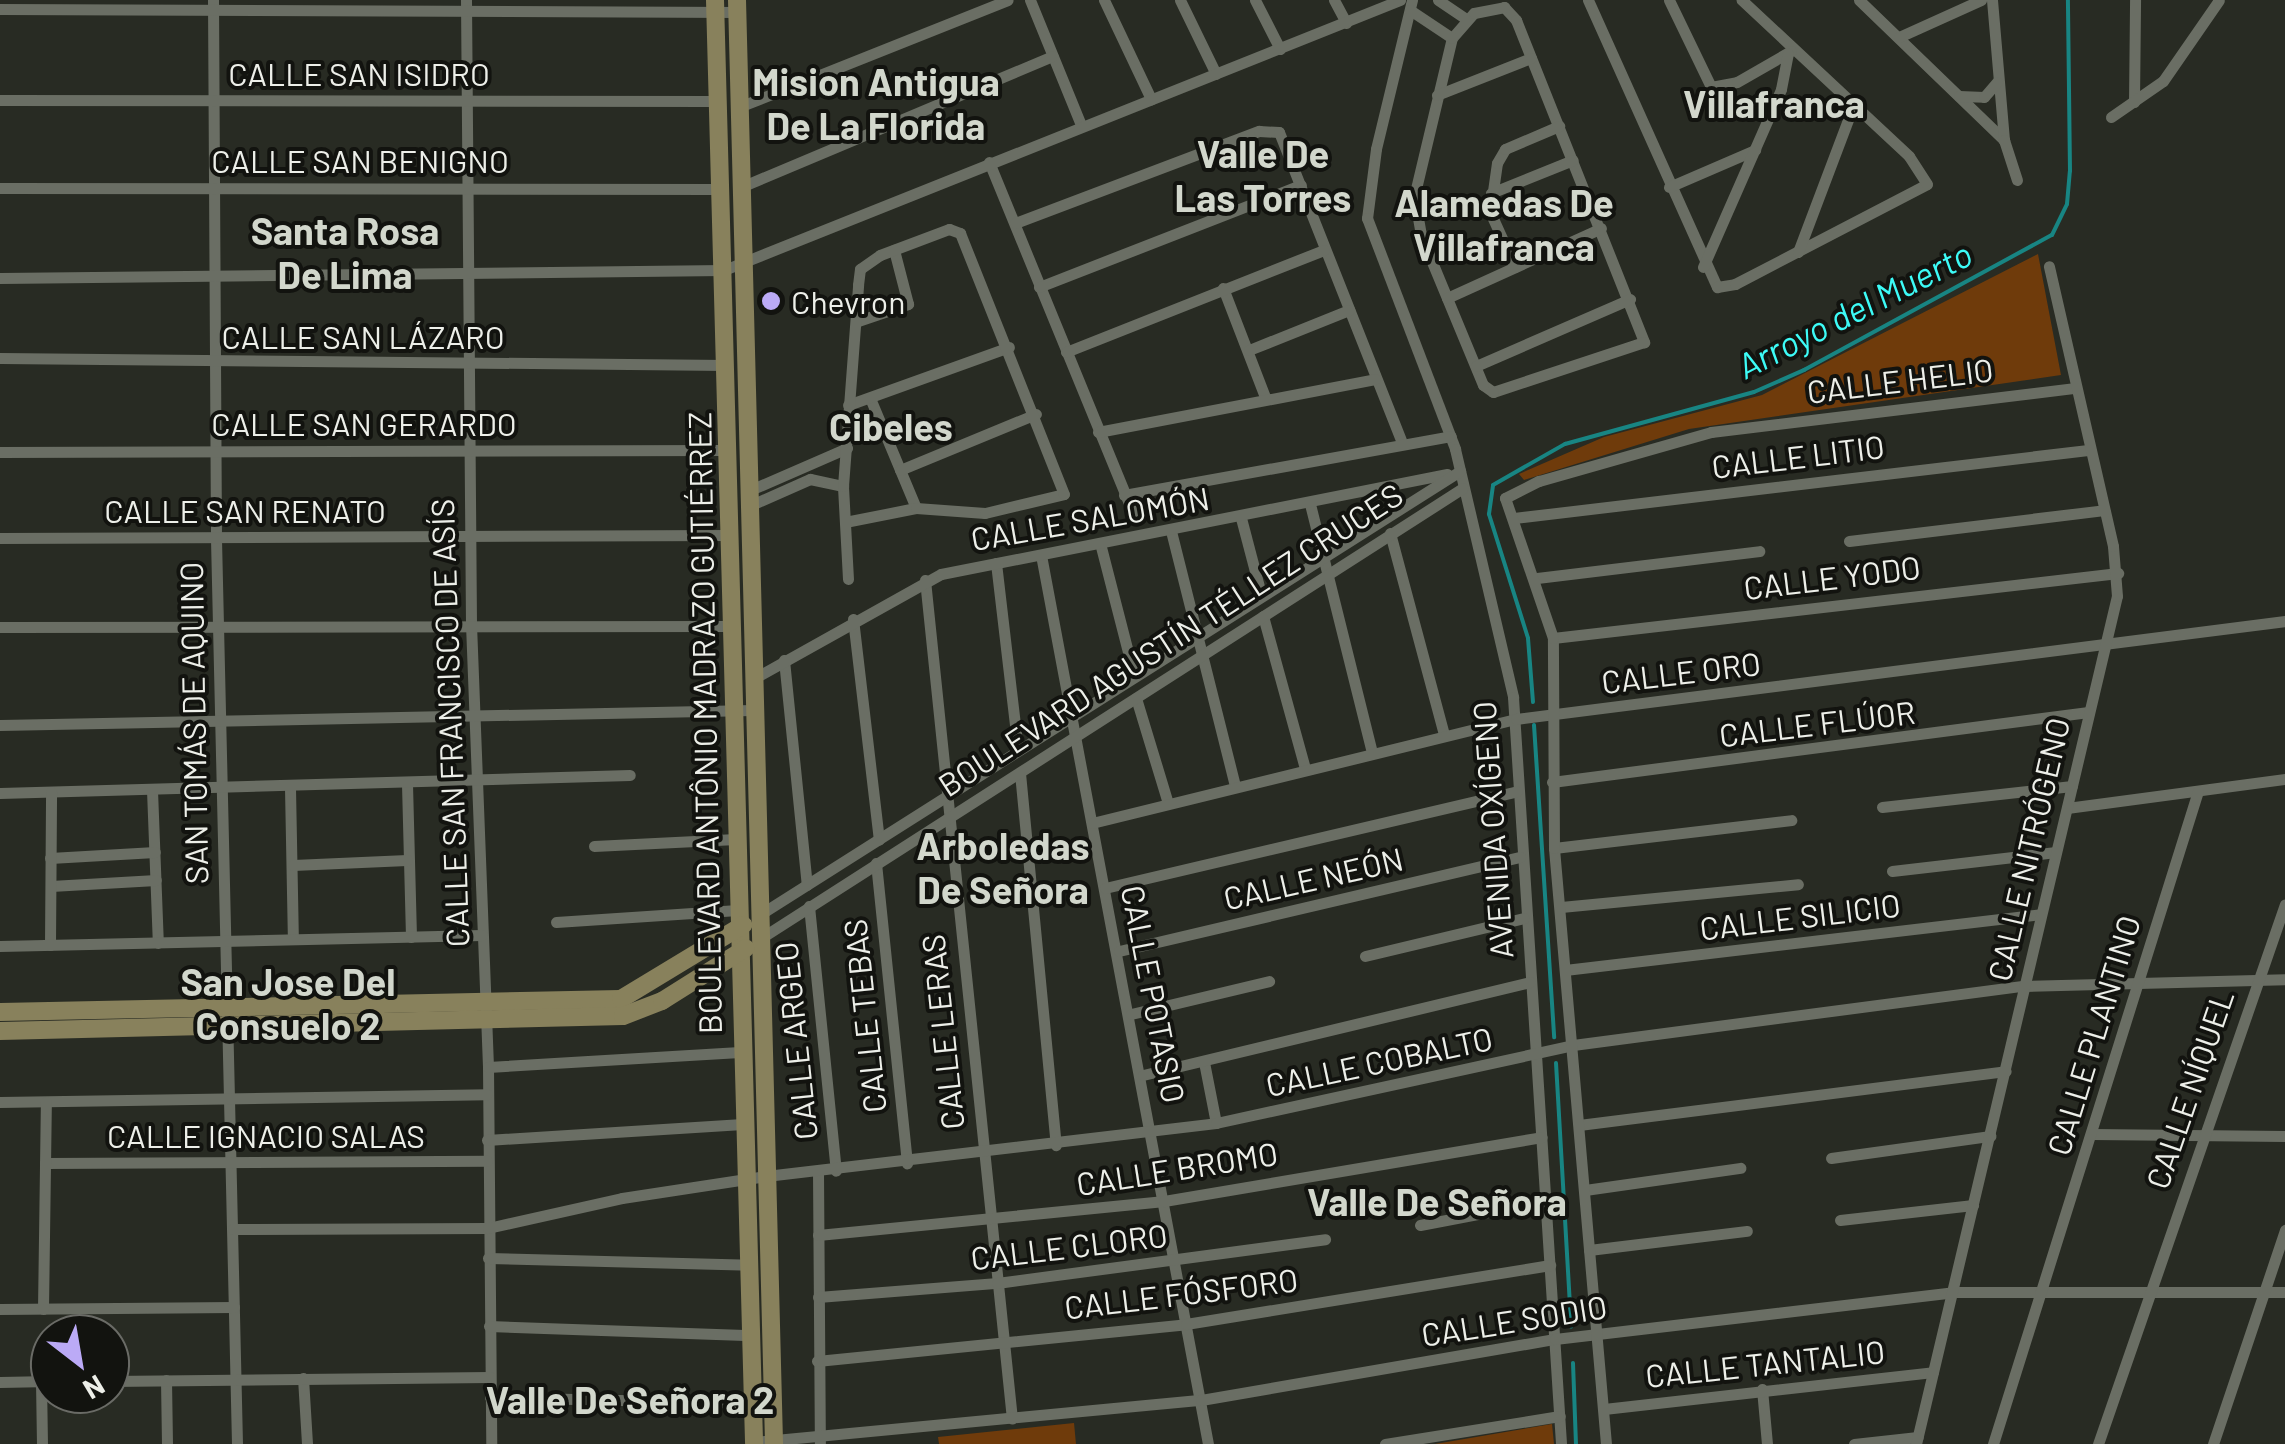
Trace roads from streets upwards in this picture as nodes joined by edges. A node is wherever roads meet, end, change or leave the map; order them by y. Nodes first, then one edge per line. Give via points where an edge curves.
1 (1008, 0) edge
2 (1030, 0) edge
3 (1104, 0) edge
4 (1180, 0) edge
5 (1255, 0) edge
6 (1334, 0) edge
7 (1438, 0) edge
8 (1588, 0) edge
9 (1669, 0) edge
10 (1742, 0) edge
11 (1859, 0) edge
12 (1981, 0) edge
13 (1992, 0) edge
14 (2136, 0) edge
15 (2215, 2) edge
16 (1407, 3) edge
17 (466, 6) edge
18 (715, 6) edge
19 (737, 6) edge
20 (213, 7) edge
21 (0, 10) edge
22 (1466, 18) junction
23 (1346, 23) junction
24 (1900, 37) junction
25 (1452, 38) junction
26 (1280, 50) junction
27 (1791, 51) junction
28 (1052, 56) junction
29 (1531, 58) junction
30 (2136, 63) junction
31 (1216, 74) junction
32 (1998, 80) junction
33 (2163, 80) junction
34 (1437, 95) junction
35 (1959, 96) junction
36 (1151, 99) junction
37 (0, 100) edge
38 (468, 100) junction
39 (213, 101) junction
40 (718, 101) junction
41 (2134, 102) junction
42 (1854, 104) junction
43 (739, 107) junction
44 (2112, 117) dead end
45 (1081, 125) junction
46 (1559, 126) junction
47 (2004, 140) junction
48 (1756, 150) junction
49 (1573, 160) junction
50 (989, 162) junction
51 (2017, 180) dead end
52 (1301, 185) junction
53 (468, 186) junction
54 (742, 187) junction
55 (1669, 187) junction
56 (0, 188) edge
57 (215, 189) junction
58 (720, 189) junction
59 (1491, 192) junction
60 (1016, 223) junction
61 (1601, 228) junction
62 (894, 250) junction
63 (1324, 250) junction
64 (1798, 252) junction
65 (743, 264) junction
66 (1703, 266) junction
67 (2049, 266) dead end
68 (1515, 267) junction
69 (724, 270) junction
70 (214, 276) junction
71 (468, 276) junction
72 (0, 278) edge
73 (1039, 287) junction
74 (1222, 288) junction
75 (1446, 298) junction
76 (1630, 299) junction
77 (1349, 310) junction
78 (858, 321) junction
79 (1009, 348) junction
80 (1249, 350) junction
81 (1066, 352) junction
82 (0, 358) edge
83 (470, 363) junction
84 (217, 364) junction
85 (726, 364) junction
86 (1476, 366) junction
87 (1375, 379) junction
88 (2073, 388) junction
89 (870, 398) junction
90 (1266, 398) junction
91 (848, 405) junction
92 (1036, 414) junction
93 (1098, 432) junction
94 (1451, 436) junction
95 (1401, 440) junction
96 (847, 448) junction
97 (469, 450) junction
98 (728, 450) junction
99 (2088, 450) junction
100 (216, 451) junction
101 (0, 452) edge
102 (900, 470) junction
103 (1460, 472) junction
104 (843, 486) junction
105 (1464, 488) junction
106 (1064, 494) junction
107 (1124, 494) junction
108 (1506, 498) joint
109 (749, 499) junction
110 (1076, 500) dead end
111 (1310, 504) junction
112 (916, 508) junction
113 (2104, 510) junction
114 (1133, 513) dead end
115 (1241, 518) junction
116 (1514, 518) junction
117 (845, 522) junction
118 (1171, 531) junction
119 (1390, 533) junction
120 (730, 534) junction
121 (0, 538) edge
122 (470, 538) junction
123 (216, 539) junction
124 (1849, 541) dead end
125 (1100, 543) junction
126 (1758, 551) dead end
127 (1324, 552) junction
128 (1041, 556) junction
129 (996, 563) junction
130 (1330, 572) junction
131 (2118, 572) junction
132 (1538, 578) junction
133 (848, 579) dead end
134 (924, 580) junction
135 (1261, 594) junction
136 (1263, 616) junction
137 (853, 618) junction
138 (2285, 621) edge
139 (472, 624) junction
140 (219, 625) junction
141 (732, 626) junction
142 (0, 628) edge
143 (1198, 635) junction
144 (1553, 638) junction
145 (2101, 649) junction
146 (1203, 655) junction
147 (784, 660) junction
148 (1134, 675) junction
149 (753, 680) junction
150 (1136, 698) junction
151 (744, 711) junction
152 (2088, 712) junction
153 (1073, 714) junction
154 (1554, 714) junction
155 (476, 716) junction
156 (1516, 719) junction
157 (221, 720) junction
158 (0, 725) edge
159 (1444, 735) junction
160 (1078, 736) junction
161 (1018, 750) junction
162 (1372, 752) junction
163 (1305, 768) junction
164 (1020, 773) junction
165 (630, 775) dead end
166 (2285, 779) edge
167 (477, 780) junction
168 (1552, 782) junction
169 (407, 784) junction
170 (1235, 786) junction
171 (2072, 786) junction
172 (290, 788) junction
173 (221, 789) junction
174 (152, 790) junction
175 (1518, 791) junction
176 (52, 792) junction
177 (2198, 792) junction
178 (0, 793) edge
179 (946, 796) junction
180 (1168, 802) junction
181 (1882, 807) dead end
182 (2067, 808) junction
183 (946, 819) junction
184 (1791, 820) dead end
185 (1092, 822) junction
186 (736, 839) junction
187 (879, 839) junction
188 (594, 846) dead end
189 (1554, 848) junction
190 (155, 852) junction
191 (2056, 852) junction
192 (92, 856) junction
193 (1520, 857) junction
194 (50, 858) junction
195 (407, 860) junction
196 (876, 863) junction
197 (293, 864) junction
198 (1892, 871) dead end
199 (156, 880) junction
200 (94, 883) junction
201 (1798, 884) dead end
202 (807, 885) junction
203 (52, 886) junction
204 (1106, 888) junction
205 (2285, 904) edge
206 (809, 906) junction
207 (1561, 908) junction
208 (2041, 914) junction
209 (745, 918) junction
210 (1524, 918) junction
211 (556, 922) dead end
212 (482, 934) junction
213 (410, 937) junction
214 (293, 939) junction
215 (758, 940) junction
216 (227, 941) junction
217 (158, 942) junction
218 (50, 945) junction
219 (0, 946) edge
220 (1119, 951) junction
221 (740, 953) junction
222 (1365, 956) dead end
223 (1565, 970) junction
224 (2256, 979) junction
225 (2285, 979) edge
226 (1270, 981) dead end
227 (2139, 981) junction
228 (1530, 982) junction
229 (2024, 986) junction
230 (484, 1002) junction
231 (229, 1009) junction
232 (0, 1012) edge
233 (1131, 1014) junction
234 (486, 1022) junction
235 (229, 1030) junction
236 (0, 1031) edge
237 (1573, 1044) junction
238 (740, 1052) junction
239 (1536, 1056) junction
240 (1204, 1062) junction
241 (488, 1067) junction
242 (2006, 1071) junction
243 (1143, 1075) junction
244 (486, 1094) junction
245 (229, 1097) junction
246 (0, 1102) edge
247 (46, 1102) junction
248 (1216, 1123) junction
249 (743, 1124) junction
250 (1579, 1125) junction
251 (1154, 1134) junction
252 (2092, 1134) junction
253 (1990, 1136) junction
254 (2285, 1136) edge
255 (1542, 1138) junction
256 (2201, 1138) junction
257 (487, 1140) junction
258 (1056, 1146) junction
259 (982, 1153) junction
260 (1831, 1158) dead end
261 (486, 1161) junction
262 (45, 1163) junction
263 (907, 1163) junction
264 (231, 1165) junction
265 (1740, 1168) dead end
266 (836, 1170) junction
267 (818, 1172) junction
268 (766, 1176) junction
269 (747, 1180) junction
270 (1586, 1190) junction
271 (1164, 1201) junction
272 (1546, 1202) junction
273 (1973, 1205) junction
274 (1840, 1220) dead end
275 (990, 1222) junction
276 (1420, 1225) dead end
277 (488, 1228) junction
278 (233, 1229) junction
279 (2285, 1230) edge
280 (1747, 1231) dead end
281 (818, 1235) junction
282 (1326, 1239) dead end
283 (1589, 1250) junction
284 (488, 1258) junction
285 (1174, 1262) junction
286 (750, 1264) junction
287 (1550, 1265) junction
288 (996, 1283) junction
289 (1953, 1292) junction
290 (2264, 1292) junction
291 (2285, 1292) edge
292 (2149, 1294) junction
293 (2041, 1295) junction
294 (818, 1298) junction
295 (234, 1307) junction
296 (0, 1308) edge
297 (43, 1308) junction
298 (1186, 1324) junction
299 (489, 1326) junction
300 (1598, 1334) junction
301 (752, 1335) junction
302 (1555, 1339) junction
303 (1003, 1341) junction
304 (818, 1361) junction
305 (1933, 1372) junction
306 (490, 1377) junction
307 (303, 1378) junction
308 (130, 1380) edge
309 (166, 1380) junction
310 (234, 1380) junction
311 (30, 1381) edge
312 (0, 1382) edge
313 (1762, 1389) junction
314 (490, 1397) junction
315 (1201, 1400) junction
316 (753, 1403) junction
317 (1604, 1409) junction
318 (44, 1414) edge
319 (1560, 1416) junction
320 (1012, 1419) junction
321 (1917, 1440) edge
322 (820, 1441) edge
323 (764, 1443) edge
324 (42, 1444) edge
325 (167, 1444) edge
326 (237, 1444) edge
327 (306, 1444) edge
328 (491, 1444) edge
329 (1208, 1444) edge
330 (1385, 1444) edge
331 (1562, 1444) edge
332 (1606, 1444) edge
333 (1766, 1444) edge
334 (1854, 1444) edge
335 (1993, 1444) edge
336 (2098, 1444) edge
337 (2213, 1444) edge

1 - 43 street
2 - 28 street
3 - 36 street
4 - 31 street
5 - 26 street
6 - 23 street
7 - 22 street
8 - 55 street
9 - 27 street via 1711,86 1736,82
10 - 27 street
11 - 24 street
12 - 24 street
13 - 32 street
14 - 30 street
15 - 33 street
16 - 23 street
16 - 25 street
16 - 94 street, AVENIDA OXÍGENO via 1367,218
17 - 18 street
17 - 20 street
17 - 38 street, CALLE SAN FRANCISCO DE ASÍS
18 - 19 street
18 - 40 street, BOULEVARD ANTÔNIO MADRAZO GUTIÉRREZ
19 - 43 street, BOULEVARD ANTÔNIO MADRAZO GUTIÉRREZ
20 - 21 street
20 - 39 street, SAN TOMÁS DE AQUINO
22 - 25 street
22 - 29 street via 1494,7 1510,11
23 - 26 street
24 - 35 street
25 - 34 street
26 - 31 street
27 - 42 street
27 - 48 street
28 - 45 street
28 - 54 street
29 - 34 street
29 - 46 street
30 - 33 street via 2146,78
30 - 41 street
31 - 36 street
32 - 35 street via 1984,98
32 - 47 street
33 - 41 street
34 - 75 street via 1414,197
35 - 47 street
36 - 45 street
37 - 39 street, CALLE SAN ISIDRO
38 - 39 street, CALLE SAN ISIDRO
38 - 40 street, CALLE SAN ISIDRO
38 - 53 street, CALLE SAN FRANCISCO DE ASÍS
39 - 57 street, SAN TOMÁS DE AQUINO
40 - 58 street, BOULEVARD ANTÔNIO MADRAZO GUTIÉRREZ
41 - 44 street
42 - 64 street
42 - 64 street via 1918,165 1928,184
43 - 54 street, BOULEVARD ANTÔNIO MADRAZO GUTIÉRREZ
45 - 50 street
46 - 49 street
46 - 59 street via 1505,150
47 - 51 street
48 - 55 street
48 - 66 street
49 - 59 street
49 - 61 street
50 - 60 street
50 - 65 street
52 - 60 street via 1283,137 1267,129
52 - 63 street
52 - 73 street
53 - 57 street, CALLE SAN BENIGNO
53 - 58 street, CALLE SAN BENIGNO
53 - 71 street, CALLE SAN FRANCISCO DE ASÍS
54 - 65 street, BOULEVARD ANTÔNIO MADRAZO GUTIÉRREZ
55 - 66 street
56 - 57 street, CALLE SAN BENIGNO
57 - 70 street, SAN TOMÁS DE AQUINO
58 - 69 street, BOULEVARD ANTÔNIO MADRAZO GUTIÉRREZ
59 - 68 street via 1490,212
60 - 73 street
61 - 68 street
61 - 76 street
62 - 78 street via 860,269
62 - 78 street via 908,304
62 - 79 street via 949,229 960,233
63 - 74 street
63 - 77 street
64 - 66 street via 1726,286 1714,285
65 - 69 street
65 - 109 street, BOULEVARD ANTÔNIO MADRAZO GUTIÉRREZ
67 - 88 street, CALLE NITRÓGENO
68 - 75 street
69 - 71 street
69 - 85 street, BOULEVARD ANTÔNIO MADRAZO GUTIÉRREZ
70 - 71 street
70 - 72 street
70 - 84 street, SAN TOMÁS DE AQUINO
71 - 83 street, CALLE SAN FRANCISCO DE ASÍS
73 - 81 street
74 - 80 street
74 - 81 street
75 - 86 street
76 - 86 street
76 - 86 street via 1644,334 1640,346 1500,392 1487,390
77 - 80 street
77 - 87 street
78 - 91 street
79 - 89 street
79 - 92 street
80 - 90 street
81 - 93 street
82 - 84 street, CALLE SAN LÁZARO
83 - 84 street, CALLE SAN LÁZARO
83 - 85 street, CALLE SAN LÁZARO
83 - 97 street, CALLE SAN FRANCISCO DE ASÍS
84 - 100 street, SAN TOMÁS DE AQUINO
85 - 98 street, BOULEVARD ANTÔNIO MADRAZO GUTIÉRREZ
87 - 90 street
87 - 95 street
88 - 99 street, CALLE NITRÓGENO
88 - 108 street, CALLE HELIO via 1711,432 1539,481
89 - 91 street
89 - 102 street
90 - 93 street
91 - 96 street
92 - 102 street
92 - 106 street
93 - 107 street
94 - 95 street
94 - 103 street, AVENIDA OXÍGENO
95 - 107 street
96 - 104 street
96 - 109 street
97 - 98 street, CALLE SAN GERARDO
97 - 100 street, CALLE SAN GERARDO
97 - 122 street, CALLE SAN FRANCISCO DE ASÍS
98 - 120 street, BOULEVARD ANTÔNIO MADRAZO GUTIÉRREZ
99 - 113 street, CALLE NITRÓGENO
99 - 116 street, CALLE LITIO
100 - 101 street, CALLE SAN GERARDO
100 - 123 street, SAN TOMÁS DE AQUINO
102 - 112 street
103 - 105 street, AVENIDA OXÍGENO
103 - 111 street, CALLE SALOMÓN
103 - 127 street, BOULEVARD AGUSTÍN TÉLLEZ CRUCES
104 - 109 street via 810,479
104 - 117 street
105 - 119 street, BOULEVARD AGUSTÍN TÉLLEZ CRUCES
105 - 156 street, AVENIDA OXÍGENO
106 - 110 street
106 - 112 street via 962,516
107 - 114 street
108 - 116 street, AVENIDA OXÍGENO
109 - 149 street, BOULEVARD ANTÔNIO MADRAZO GUTIÉRREZ
111 - 115 street, CALLE SALOMÓN
111 - 127 street
112 - 117 street
113 - 124 street
113 - 131 street, CALLE NITRÓGENO
115 - 118 street, CALLE SALOMÓN
115 - 135 street
116 - 132 street, AVENIDA OXÍGENO
117 - 133 street
118 - 125 street, CALLE SALOMÓN
118 - 143 street
119 - 130 street, BOULEVARD AGUSTÍN TÉLLEZ CRUCES
119 - 159 street
120 - 122 street, CALLE SAN RENATO
120 - 141 street, BOULEVARD ANTÔNIO MADRAZO GUTIÉRREZ
121 - 123 street, CALLE SAN RENATO
122 - 123 street, CALLE SAN RENATO
122 - 139 street, CALLE SAN FRANCISCO DE ASÍS
123 - 140 street, SAN TOMÁS DE AQUINO
125 - 128 street, CALLE SALOMÓN
125 - 148 street
126 - 132 street
127 - 130 street
127 - 135 street, BOULEVARD AGUSTÍN TÉLLEZ CRUCES
128 - 129 street, CALLE SALOMÓN
128 - 153 street, CALLE POTASIO
129 - 134 street, CALLE SALOMÓN
129 - 161 street
130 - 136 street, BOULEVARD AGUSTÍN TÉLLEZ CRUCES
130 - 162 street
131 - 144 street, CALLE YODO
131 - 145 street, CALLE NITRÓGENO
132 - 144 street, AVENIDA OXÍGENO
134 - 137 street, CALLE SALOMÓN
134 - 179 street, CALLE LERAS
135 - 143 street, BOULEVARD AGUSTÍN TÉLLEZ CRUCES
136 - 146 street, BOULEVARD AGUSTÍN TÉLLEZ CRUCES
136 - 163 street
137 - 147 street, CALLE SALOMÓN
137 - 187 street
138 - 145 street, CALLE ORO
139 - 140 street
139 - 141 street
139 - 155 street, CALLE SAN FRANCISCO DE ASÍS
140 - 142 street
140 - 157 street, SAN TOMÁS DE AQUINO
141 - 151 street, BOULEVARD ANTÔNIO MADRAZO GUTIÉRREZ
143 - 146 street
143 - 148 street, BOULEVARD AGUSTÍN TÉLLEZ CRUCES
144 - 154 street, AVENIDA OXÍGENO
145 - 152 street, CALLE NITRÓGENO
145 - 154 street, CALLE ORO
146 - 150 street, BOULEVARD AGUSTÍN TÉLLEZ CRUCES
146 - 170 street
147 - 149 street, CALLE SALOMÓN
147 - 202 street
148 - 153 street, BOULEVARD AGUSTÍN TÉLLEZ CRUCES
149 - 151 street, BOULEVARD ANTÔNIO MADRAZO GUTIÉRREZ
150 - 160 street, BOULEVARD AGUSTÍN TÉLLEZ CRUCES
150 - 180 street
151 - 155 street
151 - 186 street, BOULEVARD ANTÔNIO MADRAZO GUTIÉRREZ
151 - 209 street, BOULEVARD ANTÔNIO MADRAZO GUTIÉRREZ
152 - 168 street, CALLE FLÚOR
152 - 171 street, CALLE NITRÓGENO
153 - 160 street, CALLE POTASIO
153 - 161 street, BOULEVARD AGUSTÍN TÉLLEZ CRUCES
154 - 156 street, CALLE ORO
154 - 168 street, AVENIDA OXÍGENO
155 - 157 street
155 - 167 street, CALLE SAN FRANCISCO DE ASÍS
156 - 159 street, CALLE ORO
156 - 175 street, AVENIDA OXÍGENO
157 - 158 street
157 - 173 street, SAN TOMÁS DE AQUINO
159 - 162 street, CALLE ORO
160 - 164 street, BOULEVARD AGUSTÍN TÉLLEZ CRUCES
160 - 185 street, CALLE POTASIO
161 - 179 street, BOULEVARD AGUSTÍN TÉLLEZ CRUCES
162 - 163 street, CALLE ORO
163 - 170 street, CALLE ORO
164 - 183 street, BOULEVARD AGUSTÍN TÉLLEZ CRUCES
164 - 258 street
165 - 167 street
166 - 177 street
167 - 169 street
167 - 212 street, CALLE SAN FRANCISCO DE ASÍS
168 - 189 street, AVENIDA OXÍGENO
169 - 172 street
169 - 195 street
170 - 180 street, CALLE ORO
171 - 181 street
171 - 182 street, CALLE NITRÓGENO
172 - 173 street
172 - 197 street
173 - 174 street
173 - 216 street, SAN TOMÁS DE AQUINO
174 - 176 street
174 - 190 street
175 - 193 street, AVENIDA OXÍGENO
175 - 204 street
176 - 178 street
176 - 194 street
177 - 182 street
177 - 227 street, CALLE PLANTINO
179 - 183 street, CALLE LERAS
179 - 187 street, BOULEVARD AGUSTÍN TÉLLEZ CRUCES
180 - 185 street, CALLE ORO
182 - 191 street, CALLE NITRÓGENO
183 - 196 street, BOULEVARD AGUSTÍN TÉLLEZ CRUCES
183 - 259 street, CALLE LERAS
184 - 189 street
185 - 204 street, CALLE POTASIO
186 - 188 street
186 - 209 street, BOULEVARD ANTÔNIO MADRAZO GUTIÉRREZ
187 - 202 street, BOULEVARD AGUSTÍN TÉLLEZ CRUCES
189 - 207 street, AVENIDA OXÍGENO
190 - 192 street
190 - 199 street
191 - 198 street
191 - 208 street, CALLE NITRÓGENO
192 - 194 street
192 - 200 street
193 - 210 street, AVENIDA OXÍGENO
193 - 220 street, CALLE NEÓN
194 - 203 street
195 - 197 street
195 - 213 street
196 - 206 street, BOULEVARD AGUSTÍN TÉLLEZ CRUCES
196 - 263 street, CALLE TEBAS
197 - 214 street
199 - 200 street
199 - 217 street
200 - 203 street
201 - 207 street
202 - 209 street, BOULEVARD AGUSTÍN TÉLLEZ CRUCES
203 - 218 street
204 - 220 street, CALLE POTASIO
205 - 224 street, CALLE NÍQUEL
206 - 215 street, BOULEVARD AGUSTÍN TÉLLEZ CRUCES
206 - 266 street, CALLE ARGEO
207 - 223 street, AVENIDA OXÍGENO
208 - 223 street, CALLE SILICIO
208 - 229 street, CALLE NITRÓGENO
209 - 211 street
209 - 215 street, BOULEVARD ANTÔNIO MADRAZO GUTIÉRREZ
209 - 221 street, BOULEVARD ANTÔNIO MADRAZO GUTIÉRREZ
209 - 230 street, BOULEVARD AGUSTÍN TÉLLEZ CRUCES via 660,981 621,998
210 - 222 street
210 - 228 street, AVENIDA OXÍGENO
212 - 213 street
212 - 230 street, CALLE SAN FRANCISCO DE ASÍS
213 - 214 street
214 - 216 street
215 - 221 street, BOULEVARD AGUSTÍN TÉLLEZ CRUCES
215 - 268 street, BOULEVARD ANTÔNIO MADRAZO GUTIÉRREZ
216 - 217 street
216 - 231 street, SAN TOMÁS DE AQUINO
217 - 218 street
218 - 219 street
220 - 233 street, CALLE POTASIO
221 - 234 street, BOULEVARD AGUSTÍN TÉLLEZ CRUCES via 641,1012
221 - 238 street, BOULEVARD ANTÔNIO MADRAZO GUTIÉRREZ
223 - 237 street, AVENIDA OXÍGENO
224 - 225 street, CALLE COBALTO
224 - 227 street, CALLE COBALTO
224 - 256 street, CALLE NÍQUEL
226 - 233 street
227 - 229 street, CALLE COBALTO
227 - 252 street, CALLE PLANTINO
228 - 239 street, AVENIDA OXÍGENO
228 - 240 street
229 - 237 street, CALLE COBALTO
229 - 242 street, CALLE NITRÓGENO
230 - 231 street, BOULEVARD AGUSTÍN TÉLLEZ CRUCES
230 - 234 street, CALLE SAN FRANCISCO DE ASÍS
231 - 232 street, BOULEVARD AGUSTÍN TÉLLEZ CRUCES
231 - 235 street, SAN TOMÁS DE AQUINO
233 - 243 street, CALLE POTASIO
234 - 235 street, BOULEVARD AGUSTÍN TÉLLEZ CRUCES
234 - 241 street, CALLE SAN FRANCISCO DE ASÍS
235 - 236 street, BOULEVARD AGUSTÍN TÉLLEZ CRUCES
235 - 245 street, SAN TOMÁS DE AQUINO
237 - 239 street, CALLE COBALTO
237 - 250 street, AVENIDA OXÍGENO
238 - 241 street
238 - 249 street, BOULEVARD ANTÔNIO MADRAZO GUTIÉRREZ
239 - 248 street, CALLE COBALTO
239 - 255 street, AVENIDA OXÍGENO
240 - 243 street
240 - 248 street
241 - 244 street, CALLE SAN FRANCISCO DE ASÍS
242 - 250 street
242 - 253 street, CALLE NITRÓGENO
243 - 251 street, CALLE POTASIO
244 - 245 street
244 - 257 street, CALLE SAN FRANCISCO DE ASÍS
245 - 247 street
245 - 264 street, SAN TOMÁS DE AQUINO
246 - 247 street
247 - 262 street
248 - 251 street, CALLE COBALTO
249 - 257 street
249 - 269 street, BOULEVARD ANTÔNIO MADRAZO GUTIÉRREZ
250 - 270 street, AVENIDA OXÍGENO
251 - 258 street, CALLE COBALTO
251 - 271 street, CALLE POTASIO
252 - 256 street
252 - 293 street, CALLE PLANTINO
253 - 260 street
253 - 273 street, CALLE NITRÓGENO
254 - 256 street
255 - 271 street, CALLE BROMO
255 - 272 street, AVENIDA OXÍGENO
256 - 292 street, CALLE NÍQUEL
257 - 261 street, CALLE SAN FRANCISCO DE ASÍS
258 - 259 street, CALLE COBALTO
259 - 263 street, CALLE COBALTO
259 - 275 street, CALLE LERAS
261 - 264 street, CALLE IGNACIO SALAS
261 - 277 street, CALLE SAN FRANCISCO DE ASÍS
262 - 264 street, CALLE IGNACIO SALAS
262 - 297 street
263 - 266 street, CALLE COBALTO
264 - 278 street, SAN TOMÁS DE AQUINO
265 - 270 street
266 - 267 street, CALLE COBALTO
267 - 268 street, CALLE COBALTO
267 - 281 street
268 - 269 street, CALLE COBALTO
268 - 323 street, BOULEVARD ANTÔNIO MADRAZO GUTIÉRREZ
269 - 277 street, CALLE COBALTO via 622,1198
269 - 286 street, BOULEVARD ANTÔNIO MADRAZO GUTIÉRREZ
270 - 283 street, AVENIDA OXÍGENO
271 - 275 street, CALLE BROMO
271 - 285 street, CALLE POTASIO
272 - 276 street
272 - 287 street, AVENIDA OXÍGENO
273 - 274 street
273 - 289 street, CALLE NITRÓGENO
275 - 281 street, CALLE BROMO
275 - 288 street, CALLE LERAS
277 - 278 street, CALLE COBALTO
277 - 284 street, CALLE SAN FRANCISCO DE ASÍS
278 - 295 street, SAN TOMÁS DE AQUINO
279 - 290 street
280 - 283 street
281 - 294 street
282 - 285 street, CALLE CLORO
283 - 300 street, AVENIDA OXÍGENO
284 - 286 street
284 - 299 street, CALLE SAN FRANCISCO DE ASÍS
285 - 288 street, CALLE CLORO
285 - 298 street, CALLE POTASIO
286 - 301 street, BOULEVARD ANTÔNIO MADRAZO GUTIÉRREZ
287 - 298 street, CALLE FÓSFORO
287 - 302 street, AVENIDA OXÍGENO
288 - 294 street, CALLE CLORO
288 - 303 street, CALLE LERAS
289 - 293 street, CALLE SODIO
289 - 300 street, CALLE SODIO
289 - 305 street, CALLE NITRÓGENO
290 - 291 street, CALLE SODIO
290 - 292 street, CALLE SODIO
290 - 337 street
292 - 293 street, CALLE SODIO
292 - 336 street, CALLE NÍQUEL
293 - 335 street, CALLE PLANTINO
294 - 304 street
295 - 297 street
295 - 310 street, SAN TOMÁS DE AQUINO
296 - 297 street
298 - 303 street, CALLE FÓSFORO
298 - 315 street, CALLE POTASIO
299 - 301 street
299 - 306 street, CALLE SAN FRANCISCO DE ASÍS
300 - 302 street, CALLE SODIO
300 - 317 street, AVENIDA OXÍGENO
301 - 316 street, BOULEVARD ANTÔNIO MADRAZO GUTIÉRREZ
302 - 315 street, CALLE SODIO
302 - 319 street, AVENIDA OXÍGENO
303 - 304 street, CALLE FÓSFORO
303 - 320 street, CALLE LERAS
304 - 322 street
305 - 313 street, CALLE TANTALIO
305 - 321 street, CALLE NITRÓGENO
306 - 307 street
306 - 314 street, CALLE SAN FRANCISCO DE ASÍS
307 - 310 street
307 - 327 street
308 - 309 street
309 - 310 street
309 - 325 street
310 - 326 street, SAN TOMÁS DE AQUINO
311 - 312 street
313 - 317 street, CALLE TANTALIO
313 - 333 street
314 - 316 street
314 - 328 street, CALLE SAN FRANCISCO DE ASÍS
315 - 320 street, CALLE SODIO
315 - 329 street, CALLE POTASIO
316 - 323 street, BOULEVARD ANTÔNIO MADRAZO GUTIÉRREZ
317 - 332 street, AVENIDA OXÍGENO
318 - 324 street
319 - 330 street
319 - 331 street, AVENIDA OXÍGENO
320 - 322 street, CALLE SODIO
321 - 334 street
322 - 323 street, CALLE SODIO

